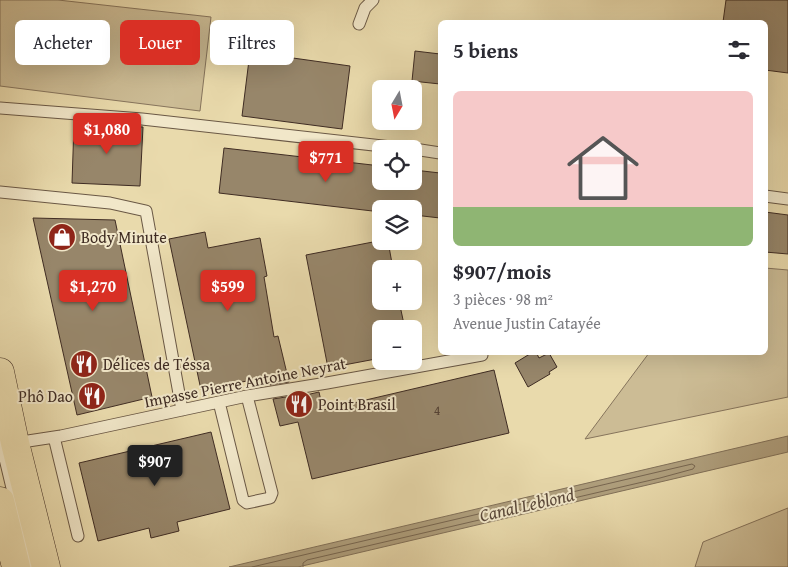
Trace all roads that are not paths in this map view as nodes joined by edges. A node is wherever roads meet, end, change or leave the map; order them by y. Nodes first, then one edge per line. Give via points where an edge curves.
1 (373, 0) edge
2 (359, 24) dead end
3 (0, 108) edge
4 (372, 145) edge
5 (422, 150) edge
6 (438, 152) edge
7 (0, 192) edge
8 (768, 196) edge
9 (788, 198) edge
10 (482, 355) dead end
11 (0, 372) edge
12 (247, 396) junction
13 (219, 402) junction
14 (182, 410) junction
15 (54, 437) junction
16 (8, 441) edge
17 (1, 512) edge
18 (78, 536) dead end
19 (16, 567) edge
20 (31, 567) edge
21 (46, 567) edge

1 - 2 lane via 365,8
3 - 4 lane via 142,119
5 - 6 lane
7 - 14 lane via 110,203 146,210
8 - 9 lane
10 - 12 lane, Impasse Pierre Antoine Neyrat
11 - 16 main road
12 - 13 lane, Impasse Pierre Antoine Neyrat
12 - 13 lane via 272,493 270,498 247,503 243,500
13 - 14 lane, Impasse Pierre Antoine Neyrat
14 - 15 lane, Impasse Pierre Antoine Neyrat
15 - 16 lane, Impasse Pierre Antoine Neyrat
15 - 18 lane
16 - 20 lane
16 - 21 main road
17 - 19 main road

